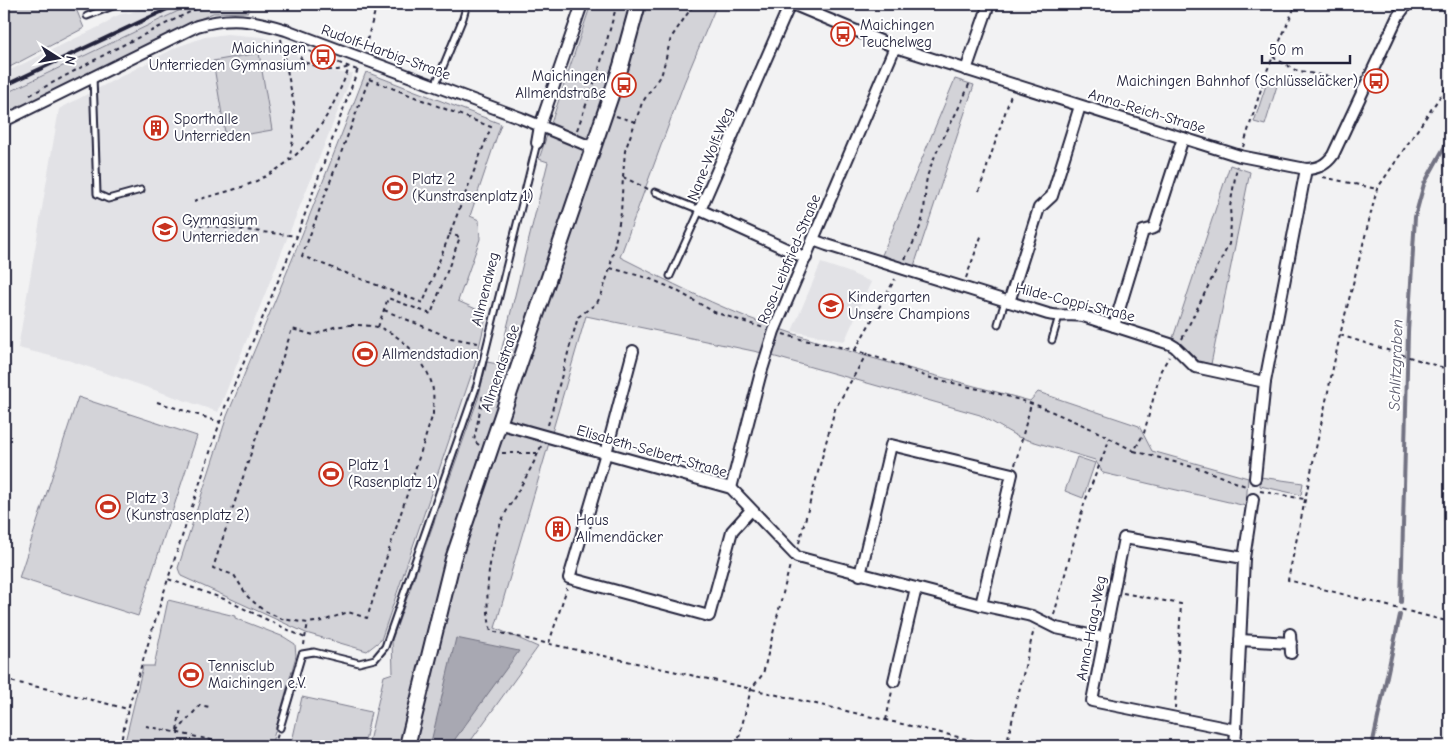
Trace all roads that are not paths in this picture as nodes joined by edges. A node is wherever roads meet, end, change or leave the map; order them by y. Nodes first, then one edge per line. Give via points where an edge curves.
1 (118, 4) edge
2 (467, 4) edge
3 (582, 4) edge
4 (638, 4) edge
5 (791, 4) edge
6 (989, 4) edge
7 (1408, 4) edge
8 (87, 16) dead end
9 (895, 48) junction
10 (969, 71) junction
11 (93, 76) junction
12 (436, 86) junction
13 (1080, 106) junction
14 (4, 121) edge
15 (540, 126) junction
16 (1183, 138) junction
17 (537, 143) joint
18 (594, 148) junction
19 (1306, 169) junction
20 (141, 190) dead end
21 (655, 192) road end
22 (700, 210) junction
23 (813, 240) junction
24 (806, 258) junction
25 (670, 276) dead end
26 (1007, 301) junction
27 (1059, 316) junction
28 (998, 324) dead end
29 (1114, 326) junction
30 (1052, 340) dead end
31 (633, 351) dead end
32 (1266, 382) junction
33 (498, 423) junction
34 (606, 453) junction
35 (1255, 478) dead end
36 (731, 488) junction
37 (1252, 499) dead end
38 (751, 510) junction
39 (1244, 558) junction
40 (860, 575) junction
41 (916, 588) junction
42 (981, 605) junction
43 (1104, 638) junction
44 (1240, 640) junction
45 (1291, 643) dead end
46 (894, 681) road end
47 (280, 728) road end
48 (1236, 730) junction
49 (407, 746) edge
50 (1235, 746) edge

1 - 8 lane
2 - 12 lane
3 - 15 street, Allmendweg
4 - 18 main road, Allmendstraße
5 - 9 street, Anna-Reich-Straße
5 - 22 street, Nane-Wolf-Weg
6 - 10 street
7 - 19 street via 1398,16 1329,161 1316,169
9 - 10 street, Anna-Reich-Straße
9 - 23 street, Rosa-Leibfried-Straße
10 - 13 street, Anna-Reich-Straße
11 - 12 street, Rudolf-Harbig-Straße via 198,26 235,19 259,22
11 - 14 street, Rudolf-Harbig-Straße
11 - 20 lane via 97,194 108,199
12 - 15 street, Rudolf-Harbig-Straße
13 - 16 street, Anna-Reich-Straße
13 - 26 street via 1052,196 1039,208
15 - 17 street, Allmendweg
15 - 18 street, Rudolf-Harbig-Straße
16 - 19 street, Anna-Reich-Straße via 1240,156
16 - 29 street via 1154,228 1143,231
17 - 47 lane, Allmendweg via 476,385 386,647 375,659 358,663 314,652 302,654
18 - 33 main road, Allmendstraße
19 - 32 street
21 - 22 lane
22 - 24 street, Nane-Wolf-Weg
22 - 25 lane
23 - 24 street, Rosa-Leibfried-Straße
23 - 26 street, Hilde-Coppi-Straße
24 - 36 street, Rosa-Leibfried-Straße via 774,331
26 - 27 street, Hilde-Coppi-Straße
26 - 28 lane
27 - 29 street, Hilde-Coppi-Straße via 1073,314
27 - 30 lane
29 - 32 street, Hilde-Coppi-Straße via 1162,340 1175,347 1195,368
31 - 34 street
32 - 35 street
33 - 34 street, Elisabeth-Selbert-Straße
33 - 49 main road, Allmendstraße via 453,559
34 - 36 street, Elisabeth-Selbert-Straße
34 - 38 street via 570,578 710,616 732,531
36 - 38 street, Elisabeth-Selbert-Straße
37 - 39 street
38 - 40 street, Elisabeth-Selbert-Straße via 794,555
39 - 43 street, Anna-Haag-Weg via 1124,538
39 - 44 street
40 - 41 street
40 - 42 street via 891,445 1012,474
41 - 42 street
41 - 46 street
42 - 43 street via 1036,618 1056,628
43 - 48 street, Anna-Haag-Weg via 1092,701
44 - 45 street
44 - 48 street
48 - 50 street

